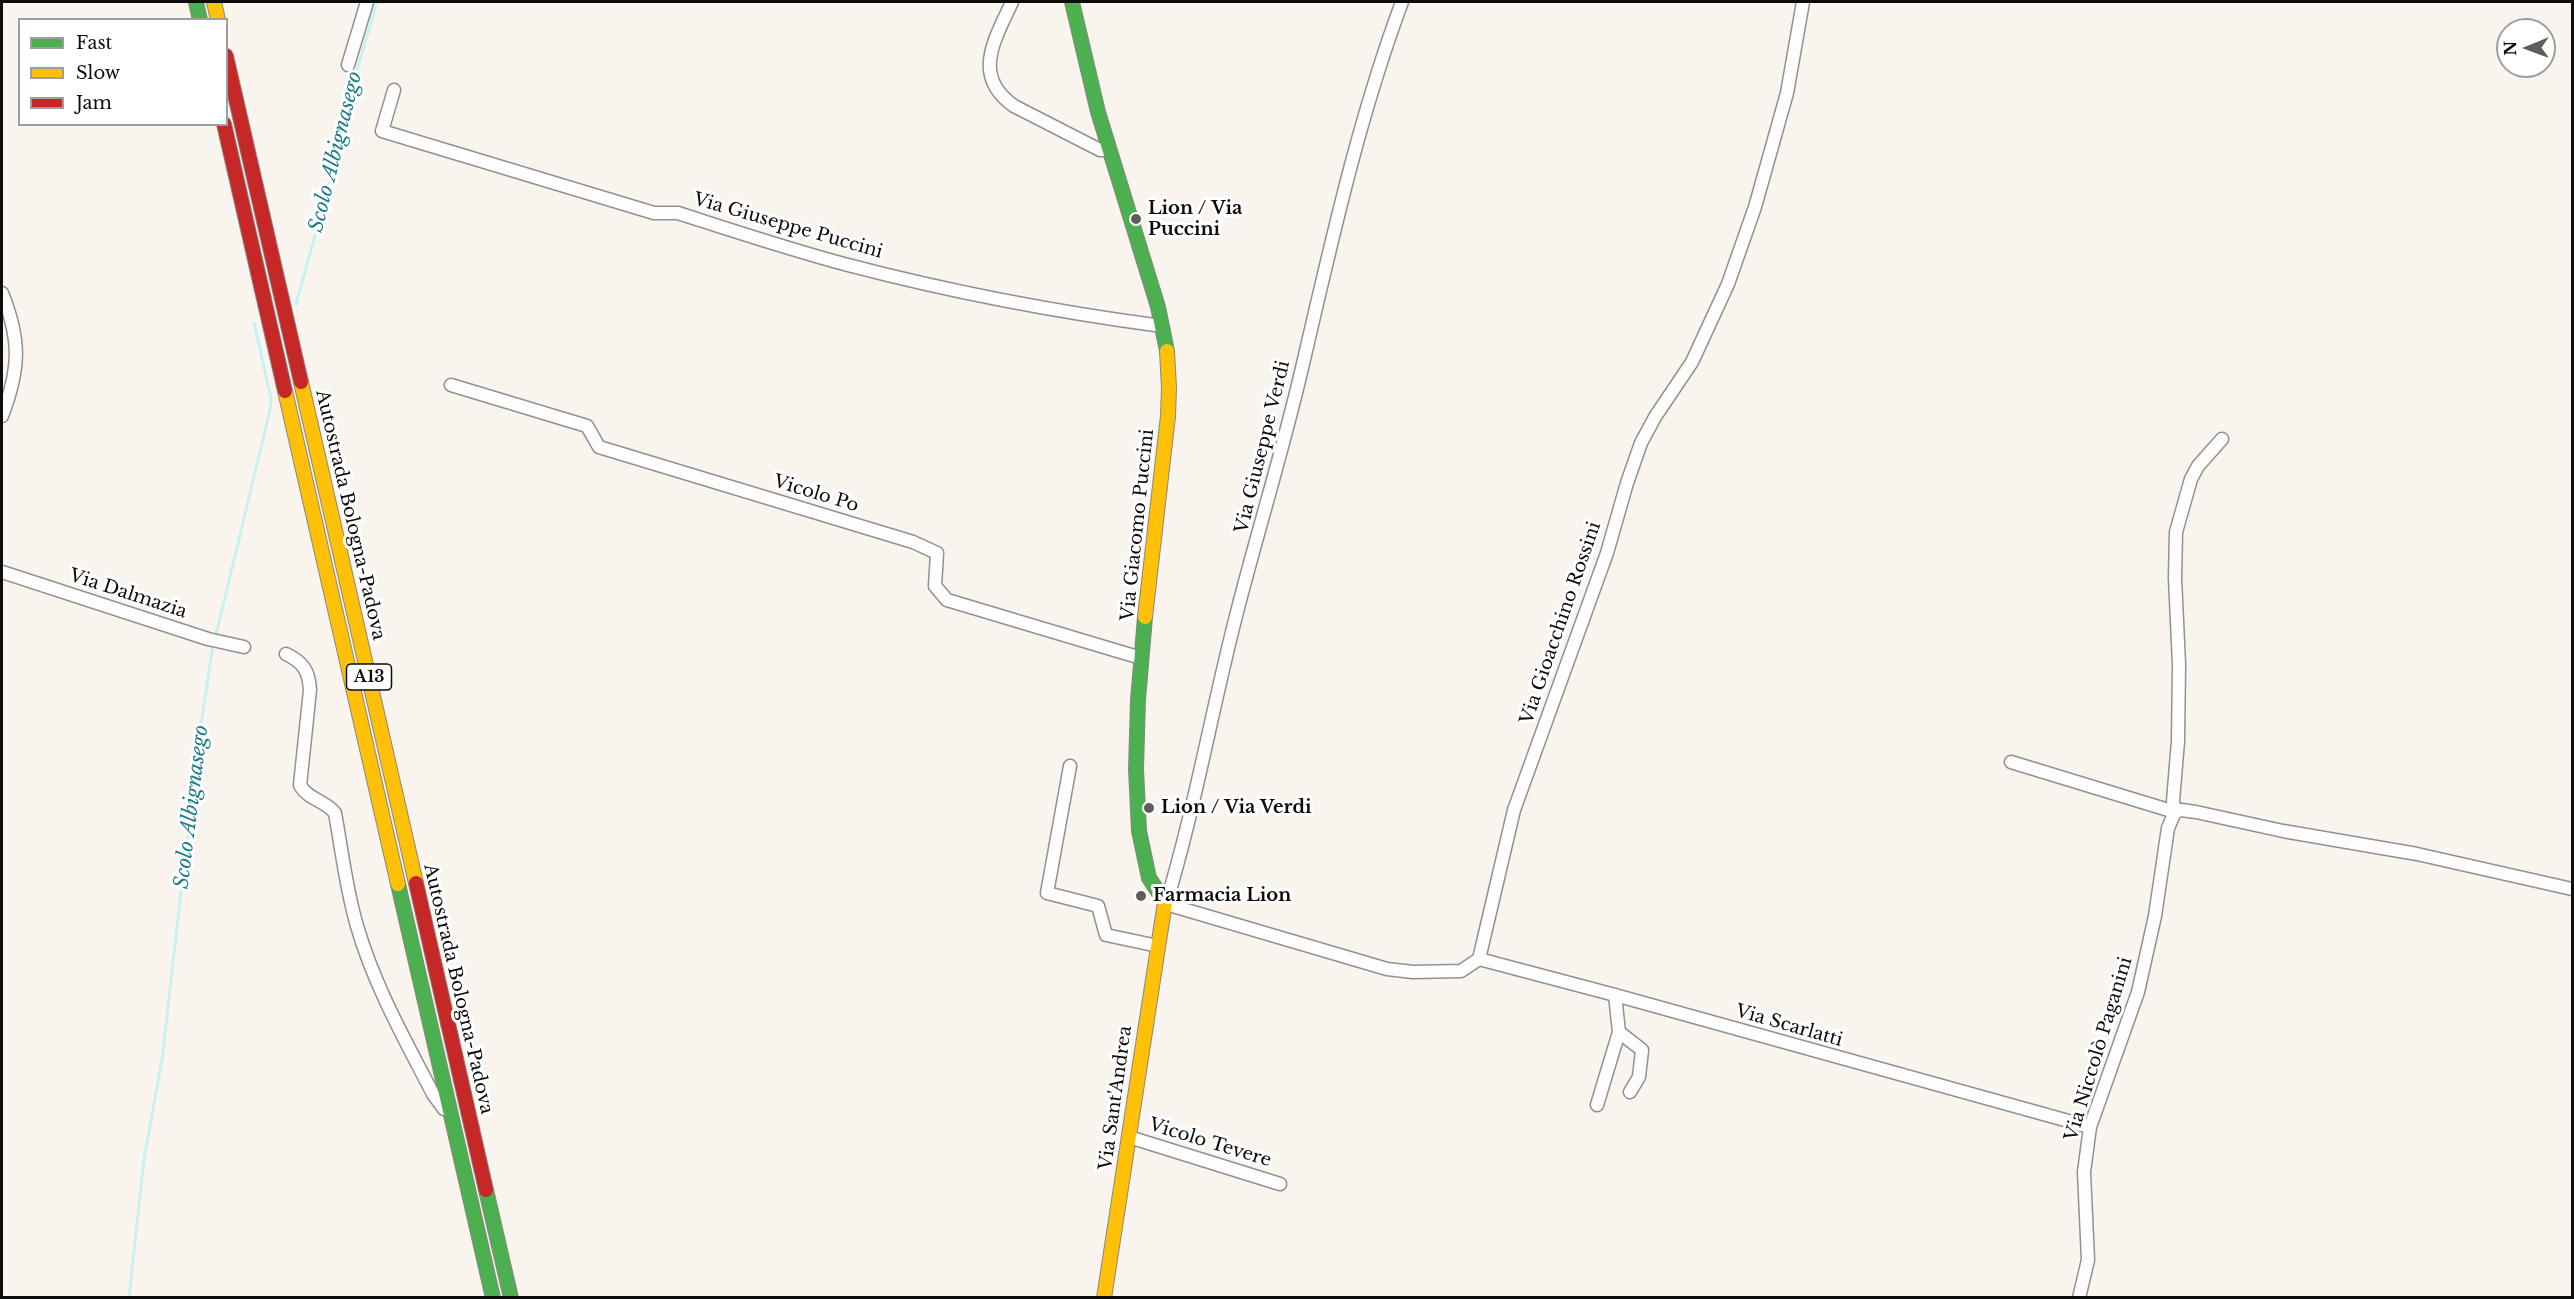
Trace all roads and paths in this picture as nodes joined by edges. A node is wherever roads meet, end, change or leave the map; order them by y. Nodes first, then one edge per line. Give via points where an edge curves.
1 (196, 2) edge
2 (214, 2) edge
3 (367, 2) edge
4 (1012, 2) edge
5 (1072, 2) edge
6 (1402, 2) edge
7 (1803, 2) edge
8 (200, 18) edge
9 (218, 18) edge
10 (228, 65) edge
11 (348, 65) dead end
12 (394, 90) dead end
13 (224, 126) edge
14 (1109, 150) junction
15 (2, 293) edge
16 (1162, 326) junction
17 (451, 385) dead end
18 (2, 416) edge
19 (2222, 439) dead end
20 (2, 572) edge
21 (244, 646) dead end
22 (286, 654) dead end
23 (1141, 658) junction
24 (2011, 762) dead end
25 (1070, 766) dead end
26 (2175, 812) junction
27 (2572, 889) edge
28 (1166, 904) junction
29 (1158, 946) junction
30 (1479, 959) junction
31 (1615, 995) junction
32 (1618, 1032) junction
33 (1630, 1092) dead end
34 (1598, 1105) dead end
35 (453, 1123) junction
36 (2090, 1127) junction
37 (1129, 1137) junction
38 (1280, 1184) dead end
39 (493, 1298) edge
40 (511, 1298) edge
41 (1104, 1298) edge
42 (2079, 1298) edge

1 - 8 main road
2 - 9 main road
3 - 11 street
4 - 14 street via 988,63 995,89 1014,106 1100,150
5 - 14 main road, Via Giacomo Puccini
6 - 28 street, Via Giuseppe Verdi via 1365,114 1329,248 1279,466 1237,611
7 - 30 street, Via Gioacchino Rossini via 1787,93 1755,207 1724,294 1692,362 1641,443 1626,483 1607,553 1514,810
10 - 40 main road, Autostrada Bologna-Padova / A13
12 - 16 street, Via Giuseppe Puccini via 382,131 654,213 678,213 848,265 1058,310
13 - 35 main road, Autostrada Bologna-Padova / A13
14 - 16 main road, Via Giacomo Puccini
15 - 18 street via 13,330 16,364
16 - 23 main road, Via Giacomo Puccini via 1169,366 1168,410
17 - 23 street, Vicolo Po via 587,426 599,447 913,542 937,553 935,586 947,600
19 - 26 street, Via Niccolò Paganini via 2191,479 2176,532 2179,674
20 - 21 street, Via Dalmazia via 208,639
22 - 35 street via 304,666 309,677 300,785 334,813 357,927 377,981 433,1094
23 - 28 main road, Via Giacomo Puccini via 1137,807 1150,882 1155,894
24 - 26 street
25 - 29 street via 1047,893 1098,906 1106,934
26 - 27 street via 2189,810 2417,854
26 - 36 street, Via Niccolò Paganini via 2168,828 2155,916 2138,992
28 - 29 main road, Via Sant'Andrea
28 - 30 street via 1387,969 1461,971
29 - 37 main road, Via Sant'Andrea
30 - 31 street, Via Scarlatti
31 - 32 street
31 - 36 street, Via Scarlatti
32 - 33 street via 1642,1050 1639,1077
32 - 34 street
35 - 39 main road, Autostrada Bologna-Padova / A13
36 - 42 street, Via Niccolò Paganini via 2084,1172 2088,1260
37 - 38 street, Vicolo Tevere
37 - 41 main road, Via Sant'Andrea

